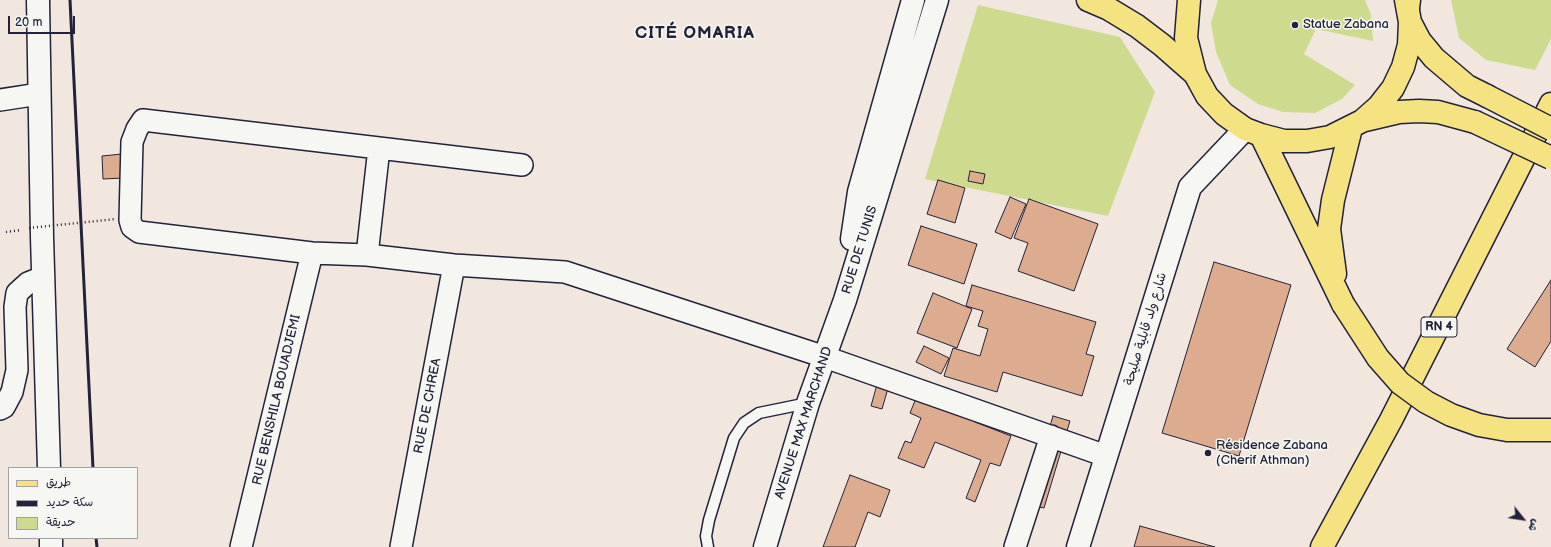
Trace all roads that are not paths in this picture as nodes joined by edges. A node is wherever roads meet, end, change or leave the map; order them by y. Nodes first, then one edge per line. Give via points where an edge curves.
1 (38, 0) edge
2 (913, 0) edge
3 (936, 0) edge
4 (1088, 0) edge
5 (1189, 0) edge
6 (1408, 7) edge
7 (1195, 74) junction
8 (39, 94) junction
9 (0, 100) edge
10 (1551, 104) edge
11 (1356, 124) junction
12 (1551, 129) edge
13 (1253, 132) junction
14 (379, 148) junction
15 (1551, 158) edge
16 (522, 165) dead end
17 (312, 253) junction
18 (367, 255) junction
19 (454, 264) junction
20 (44, 277) junction
21 (845, 300) junction
22 (1342, 304) junction
23 (825, 357) junction
24 (808, 403) junction
25 (0, 409) edge
26 (1551, 430) edge
27 (1051, 436) junction
28 (1106, 456) junction
29 (49, 467) edge
30 (241, 547) edge
31 (401, 547) edge
32 (708, 547) edge
33 (765, 547) edge
34 (1015, 547) edge
35 (1078, 547) edge
36 (1322, 547) edge

1 - 8 main road
2 - 21 main road, RUE DE TUNIS via 859,192
3 - 21 main road, RUE DE TUNIS
4 - 7 main road via 1137,26 1162,44
5 - 7 main road via 1186,38
6 - 11 main road via 1409,45 1403,67 1393,88 1379,106
6 - 12 main road, bridge via 1420,40 1434,58 1467,86
7 - 13 main road via 1212,101 1224,114
8 - 9 street
8 - 20 main road
10 - 36 main road, RN 4 via 1398,406
11 - 13 main road via 1330,137 1307,141 1284,141
11 - 15 main road, bridge via 1387,114 1419,111 1444,114 1475,122
11 - 22 main road via 1333,200 1329,229 1332,262
13 - 22 main road
13 - 28 main road, شارع ولد قابلية صليحة via 1190,187
14 - 16 street
14 - 17 street via 144,120 137,129 132,142 132,228 138,232
14 - 18 street
17 - 18 street
17 - 30 street, RUE BENSHILA BOUADJEMI
18 - 19 street
19 - 23 street via 565,272
19 - 31 street, RUE DE CHREA
20 - 25 street via 28,283 17,293 17,370 12,392 4,407
20 - 29 main road
21 - 23 main road, AVENUE MAX MARCHAND
22 - 26 main road, bridge via 1378,358 1400,383 1426,402 1479,425 1507,430
23 - 24 main road, AVENUE MAX MARCHAND
23 - 27 street
24 - 32 lane via 759,413 744,423 734,438 709,520 706,536
24 - 33 main road, AVENUE MAX MARCHAND
27 - 28 street
27 - 34 street
28 - 35 main road, شارع ولد قابلية صليحة

